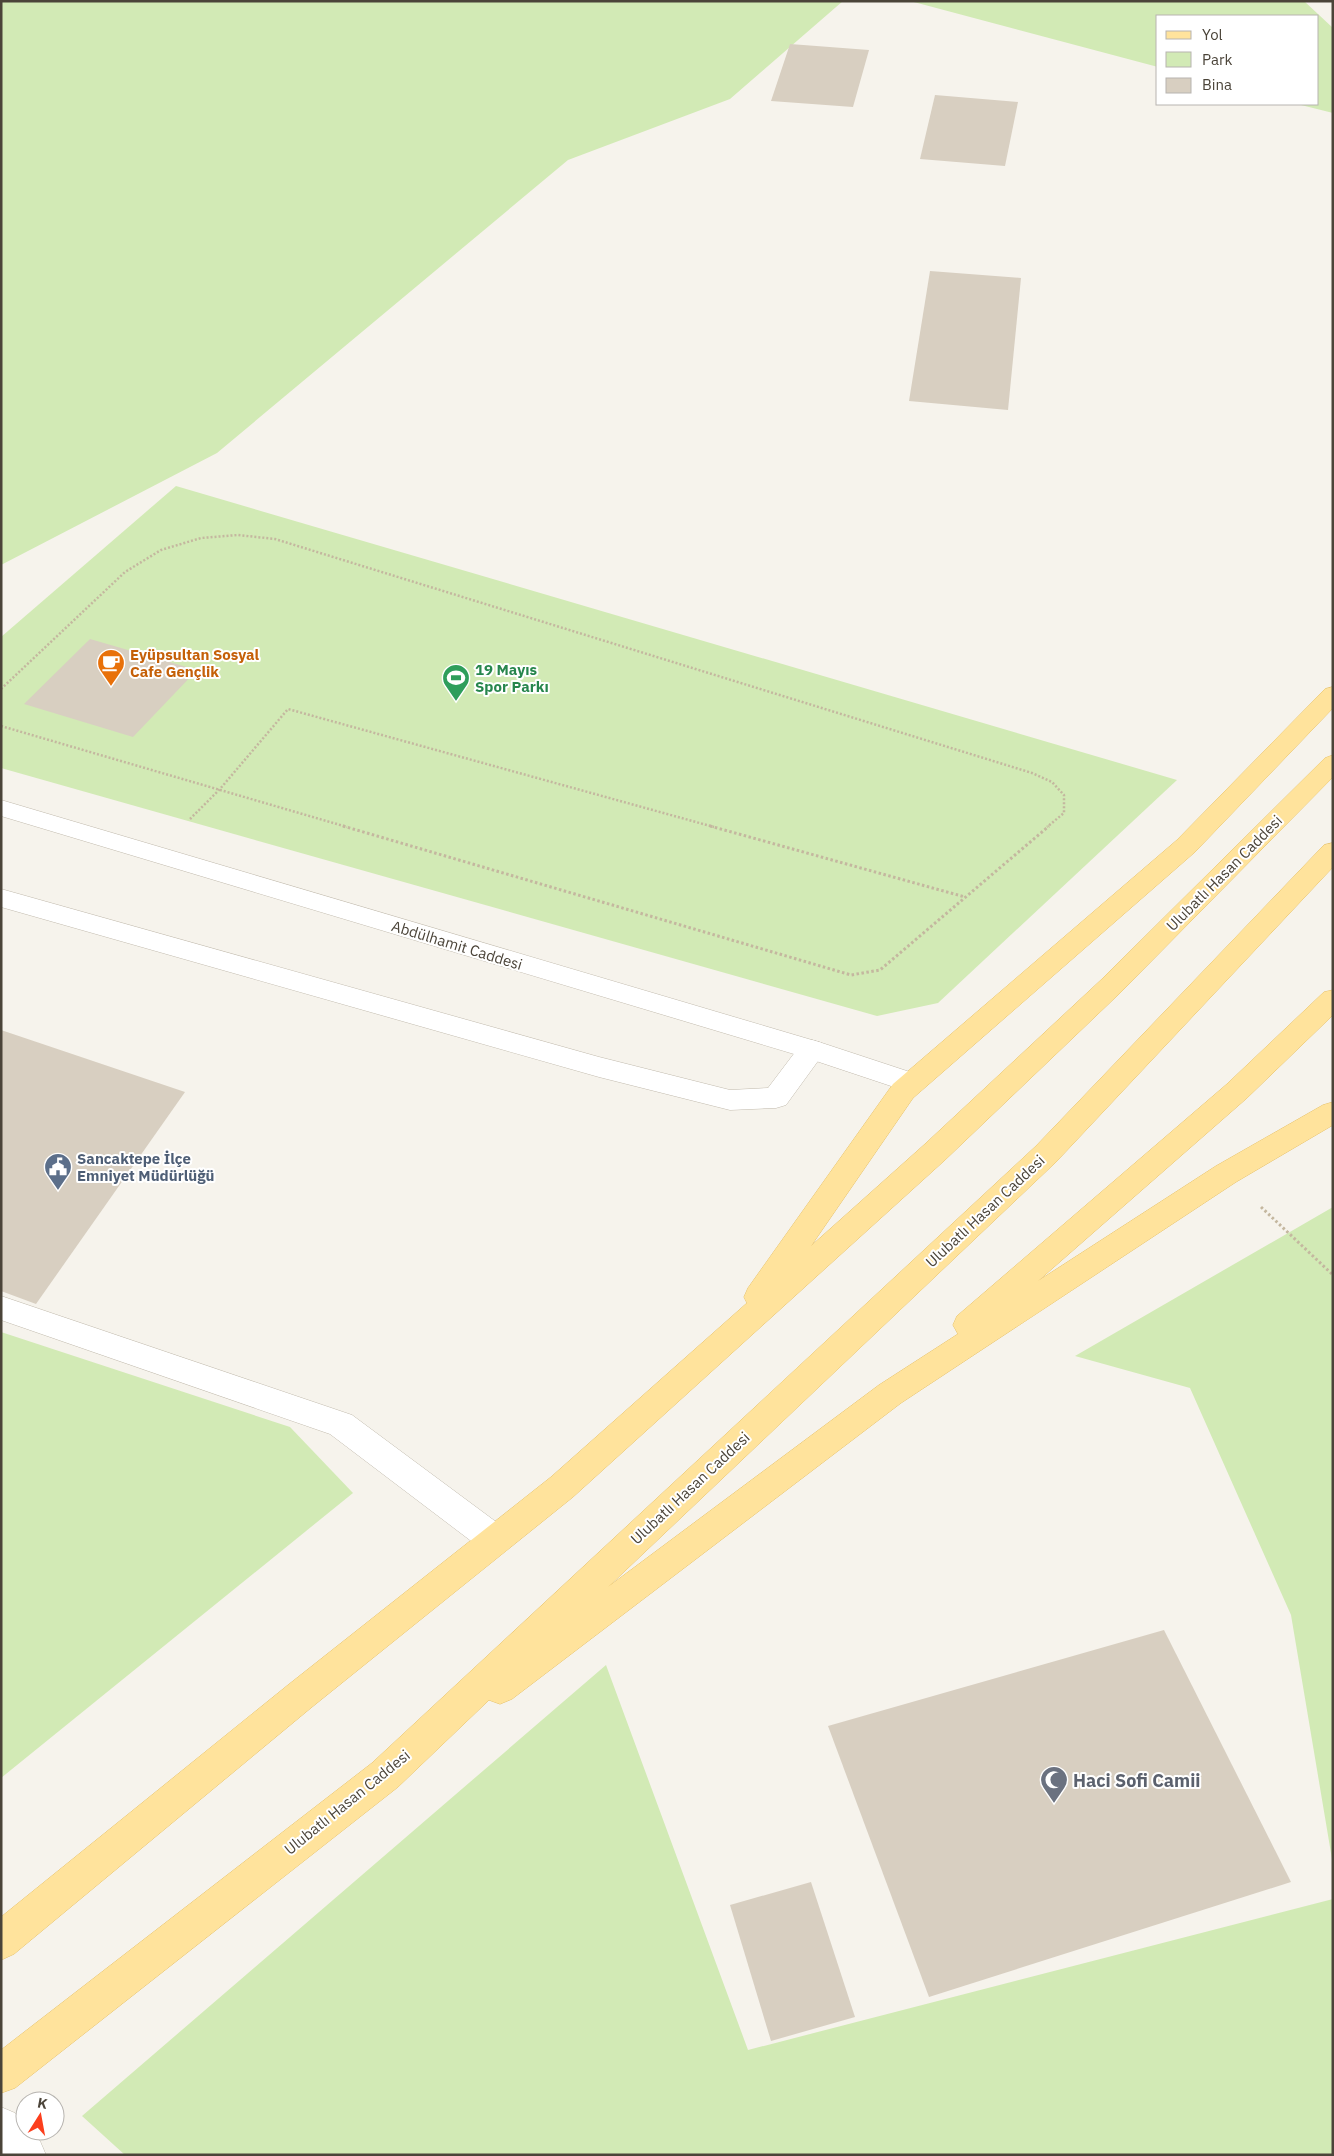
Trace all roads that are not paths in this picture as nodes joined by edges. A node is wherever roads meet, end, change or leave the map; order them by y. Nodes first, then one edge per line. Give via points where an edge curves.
1 (1333, 694) edge
2 (1333, 763) edge
3 (1, 808) edge
4 (1333, 851) edge
5 (1, 898) edge
6 (1333, 999) edge
7 (812, 1050) junction
8 (912, 1082) junction
9 (1333, 1112) edge
10 (1, 1308) edge
11 (730, 1337) junction
12 (890, 1394) junction
13 (495, 1540) junction
14 (385, 1774) junction
15 (1, 1941) edge
16 (1, 2074) edge
17 (1, 2127) edge
18 (26, 2155) edge

1 - 8 main road via 1186,846
2 - 11 main road, Ulubatlı Hasan Caddesi via 1111,986 935,1152
3 - 7 street, Abdülhamit Caddesi
4 - 14 main road, Ulubatlı Hasan Caddesi via 1046,1154
5 - 7 street via 599,1067 730,1100 776,1098
6 - 12 main road via 1237,1091
7 - 8 street, Abdülhamit Caddesi
8 - 11 main road
9 - 12 main road via 1226,1174
10 - 13 street via 341,1424
11 - 13 main road, Ulubatlı Hasan Caddesi via 562,1487
12 - 14 main road
13 - 15 main road, Ulubatlı Hasan Caddesi
14 - 16 main road, Ulubatlı Hasan Caddesi
17 - 18 street

